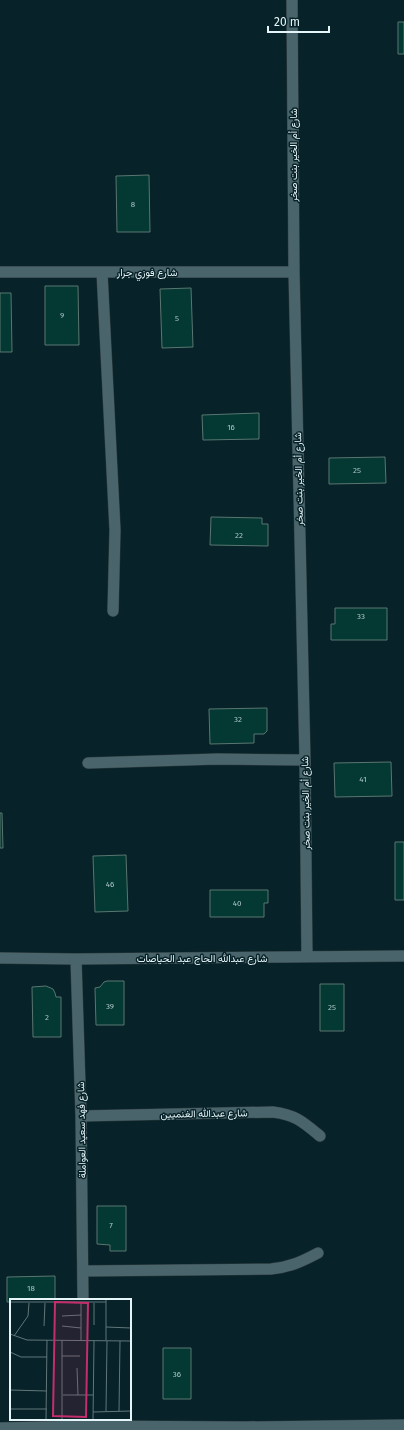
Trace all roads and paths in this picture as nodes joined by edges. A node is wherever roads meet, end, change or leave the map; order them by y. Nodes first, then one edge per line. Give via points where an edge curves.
1 (292, 0) edge
2 (0, 272) edge
3 (102, 272) junction
4 (294, 272) junction
5 (113, 611) dead end
6 (305, 760) junction
7 (88, 763) dead end
8 (404, 956) edge
9 (307, 957) junction
10 (0, 958) edge
11 (76, 959) junction
12 (81, 1116) junction
13 (320, 1136) dead end
14 (318, 1253) dead end
15 (83, 1271) junction
16 (83, 1299) edge
17 (84, 1423) edge
18 (404, 1425) edge
19 (0, 1428) edge
20 (245, 1429) edge

1 - 4 street, شارع أم الخير بنت صخر
2 - 3 street, شارع فوزي جرار
3 - 4 street, شارع فوزي جرار
3 - 5 street via 115,530
4 - 6 street, شارع أم الخير بنت صخر
6 - 7 street via 218,759
6 - 9 street, شارع أم الخير بنت صخر
8 - 9 street, شارع عبدالله الحاج عبد الحياصات
9 - 11 street, شارع عبدالله الحاج عبد الحياصات
10 - 11 street, شارع عبدالله الحاج عبد الحياصات
11 - 12 street, شارع فهد سعيد العواملة
12 - 13 street, شارع عبدالله الغنميين via 273,1112 288,1114 300,1120
12 - 15 street, شارع فهد سعيد العواملة
14 - 15 street via 299,1264 271,1269
15 - 16 street, شارع فهد سعيد العواملة
17 - 19 street
17 - 20 street
18 - 20 street

